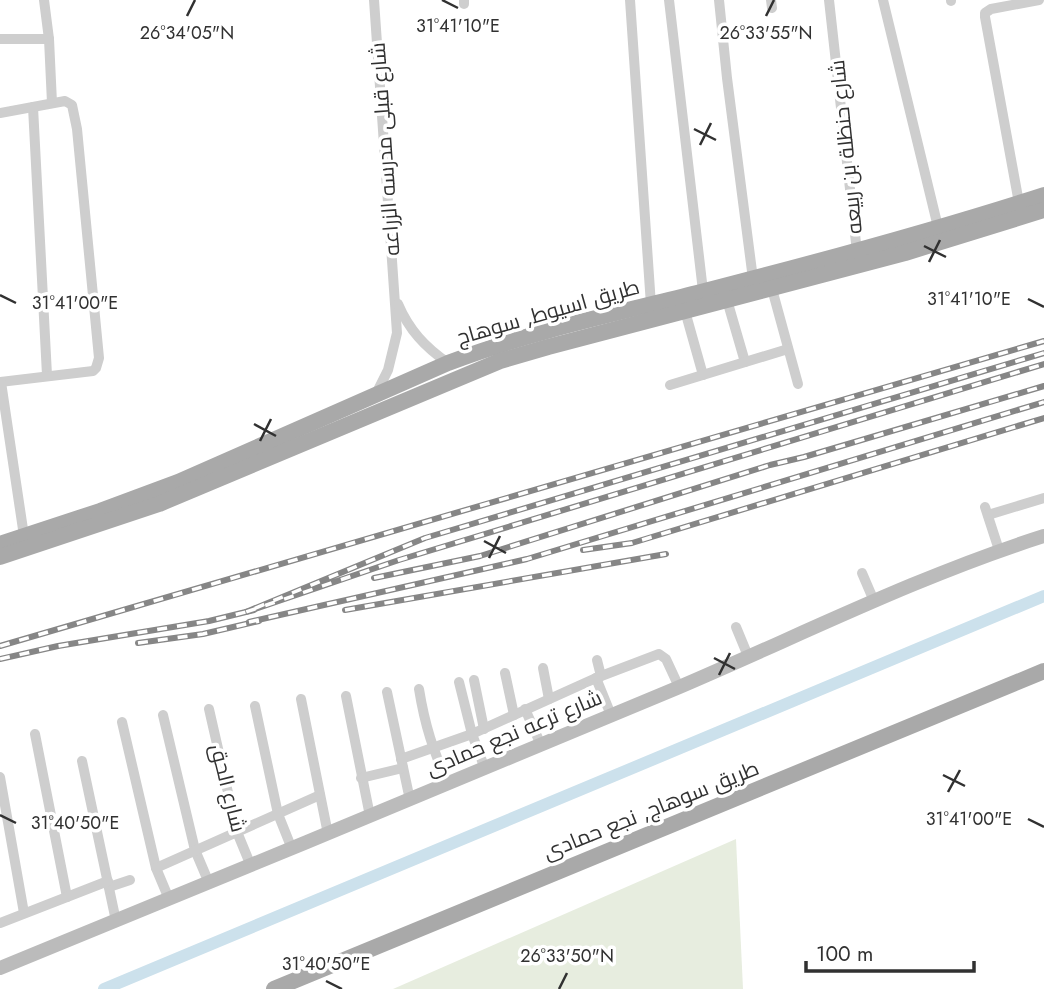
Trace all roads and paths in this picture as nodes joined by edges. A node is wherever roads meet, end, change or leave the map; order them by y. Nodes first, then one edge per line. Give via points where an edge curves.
1 (44, 0) edge
2 (374, 0) edge
3 (630, 0) edge
4 (669, 0) edge
5 (719, 0) edge
6 (829, 0) edge
7 (883, 0) edge
8 (1039, 0) edge
9 (1024, 1) edge
10 (0, 39) edge
11 (49, 39) junction
12 (52, 103) junction
13 (33, 107) junction
14 (0, 113) edge
15 (1044, 195) edge
16 (1018, 203) junction
17 (1044, 210) edge
18 (938, 228) junction
19 (858, 252) junction
20 (753, 279) junction
21 (772, 289) junction
22 (704, 292) junction
23 (395, 297) junction
24 (727, 300) junction
25 (651, 305) junction
26 (685, 311) junction
27 (788, 349) junction
28 (745, 362) junction
29 (448, 363) junction
30 (703, 375) junction
31 (47, 376) junction
32 (454, 379) junction
33 (0, 382) edge
34 (798, 384) dead end
35 (670, 385) dead end
36 (375, 395) junction
37 (1044, 498) edge
38 (24, 536) junction
39 (1044, 536) edge
40 (0, 544) edge
41 (999, 550) junction
42 (0, 557) edge
43 (862, 573) dead end
44 (874, 601) junction
45 (736, 627) dead end
46 (748, 656) junction
47 (597, 660) dead end
48 (543, 668) dead end
49 (1044, 671) edge
50 (505, 673) dead end
51 (599, 677) junction
52 (474, 680) dead end
53 (459, 682) dead end
54 (679, 687) junction
55 (419, 689) dead end
56 (387, 692) dead end
57 (346, 696) dead end
58 (301, 699) dead end
59 (549, 699) junction
60 (255, 706) dead end
61 (209, 709) dead end
62 (525, 709) junction
63 (163, 715) dead end
64 (514, 715) junction
65 (611, 715) junction
66 (122, 722) dead end
67 (484, 729) junction
68 (36, 734) dead end
69 (471, 734) junction
70 (541, 745) junction
71 (432, 748) junction
72 (82, 761) dead end
73 (402, 763) junction
74 (485, 769) junction
75 (0, 777) edge
76 (362, 778) junction
77 (448, 784) junction
78 (320, 795) junction
79 (410, 800) junction
80 (278, 814) junction
81 (370, 816) junction
82 (237, 832) junction
83 (328, 834) junction
84 (292, 849) junction
85 (195, 850) junction
86 (251, 866) junction
87 (156, 868) junction
88 (130, 880) dead end
89 (209, 883) junction
90 (109, 884) junction
91 (67, 897) junction
92 (169, 899) junction
93 (24, 914) junction
94 (116, 921) junction
95 (0, 923) edge
96 (0, 968) edge
97 (274, 989) edge

1 - 11 street
2 - 23 street, شارع قبلى مدرسه الزراعه
3 - 25 street
4 - 22 street
5 - 20 street
6 - 19 street, شارع حنظلة بن ربيعه
7 - 18 street
8 - 9 street
9 - 16 street via 985,13
10 - 11 street
11 - 12 street
12 - 13 street
12 - 31 street via 65,101 74,110 99,358 93,371
13 - 14 street
13 - 31 street
15 - 16 main road, طريق اسيوط, سوهاج
16 - 18 main road, طريق اسيوط, سوهاج
17 - 21 main road, طريق اسيوط, سوهاج
18 - 19 main road, طريق اسيوط, سوهاج
19 - 20 main road, طريق اسيوط, سوهاج
20 - 22 main road, طريق اسيوط, سوهاج
21 - 24 main road, طريق اسيوط, سوهاج
21 - 27 street
22 - 25 main road, طريق اسيوط, سوهاج
23 - 29 street, شارع قبلى مدرسه الزراعه via 415,335
23 - 36 street, شارع قبلى مدرسه الزراعه via 395,345
24 - 26 main road, طريق اسيوط, سوهاج
24 - 28 street
25 - 29 main road, طريق اسيوط, سوهاج via 515,340
26 - 30 street
26 - 32 main road, طريق اسيوط, سوهاج via 524,353
27 - 28 street
27 - 34 street
28 - 30 street
29 - 32 main road
29 - 36 main road, طريق اسيوط, سوهاج
30 - 35 street
31 - 33 street
32 - 42 main road, طريق اسيوط, سوهاج via 159,504
33 - 38 street
36 - 38 main road, طريق اسيوط, سوهاج via 178,482
37 - 41 street via 986,511
38 - 40 main road, طريق اسيوط, سوهاج
39 - 41 street, شارع ترعه نجع حمادى
41 - 44 street, شارع ترعه نجع حمادى
43 - 44 street
44 - 46 street, شارع ترعه نجع حمادى
45 - 46 street
46 - 54 street, شارع ترعه نجع حمادى
47 - 51 street
48 - 59 street
49 - 97 main road, طريق سوهاج, نجع حمادى
50 - 64 street
51 - 54 street via 659,654
51 - 59 street
51 - 65 street
52 - 67 street
53 - 69 street
54 - 65 street, شارع ترعه نجع حمادى
55 - 71 street
56 - 73 street
57 - 76 street
58 - 78 street
59 - 62 street
60 - 80 street
61 - 82 street, شارع الحق
62 - 64 street
62 - 70 street
63 - 85 street
64 - 67 street
65 - 70 street, شارع ترعه نجع حمادى
66 - 87 street
67 - 69 street
68 - 91 street
69 - 71 street
69 - 74 street
70 - 74 street, شارع ترعه نجع حمادى
71 - 73 street
71 - 77 street
72 - 90 street
73 - 76 street
73 - 79 street
74 - 77 street, شارع ترعه نجع حمادى
75 - 93 street
76 - 81 street
77 - 79 street, شارع ترعه نجع حمادى
78 - 80 street
78 - 83 street
79 - 81 street, شارع ترعه نجع حمادى
80 - 82 street
80 - 84 street
81 - 83 street, شارع ترعه نجع حمادى
82 - 85 street
82 - 86 street, شارع الحق
83 - 84 street, شارع ترعه نجع حمادى
84 - 86 street, شارع ترعه نجع حمادى
85 - 87 street
85 - 89 street
86 - 89 street, شارع ترعه نجع حمادى
87 - 92 street
88 - 90 street
89 - 92 street, شارع ترعه نجع حمادى
90 - 91 street
90 - 94 street
91 - 93 street
92 - 94 street, شارع ترعه نجع حمادى
93 - 95 street
94 - 96 street, شارع ترعه نجع حمادى

